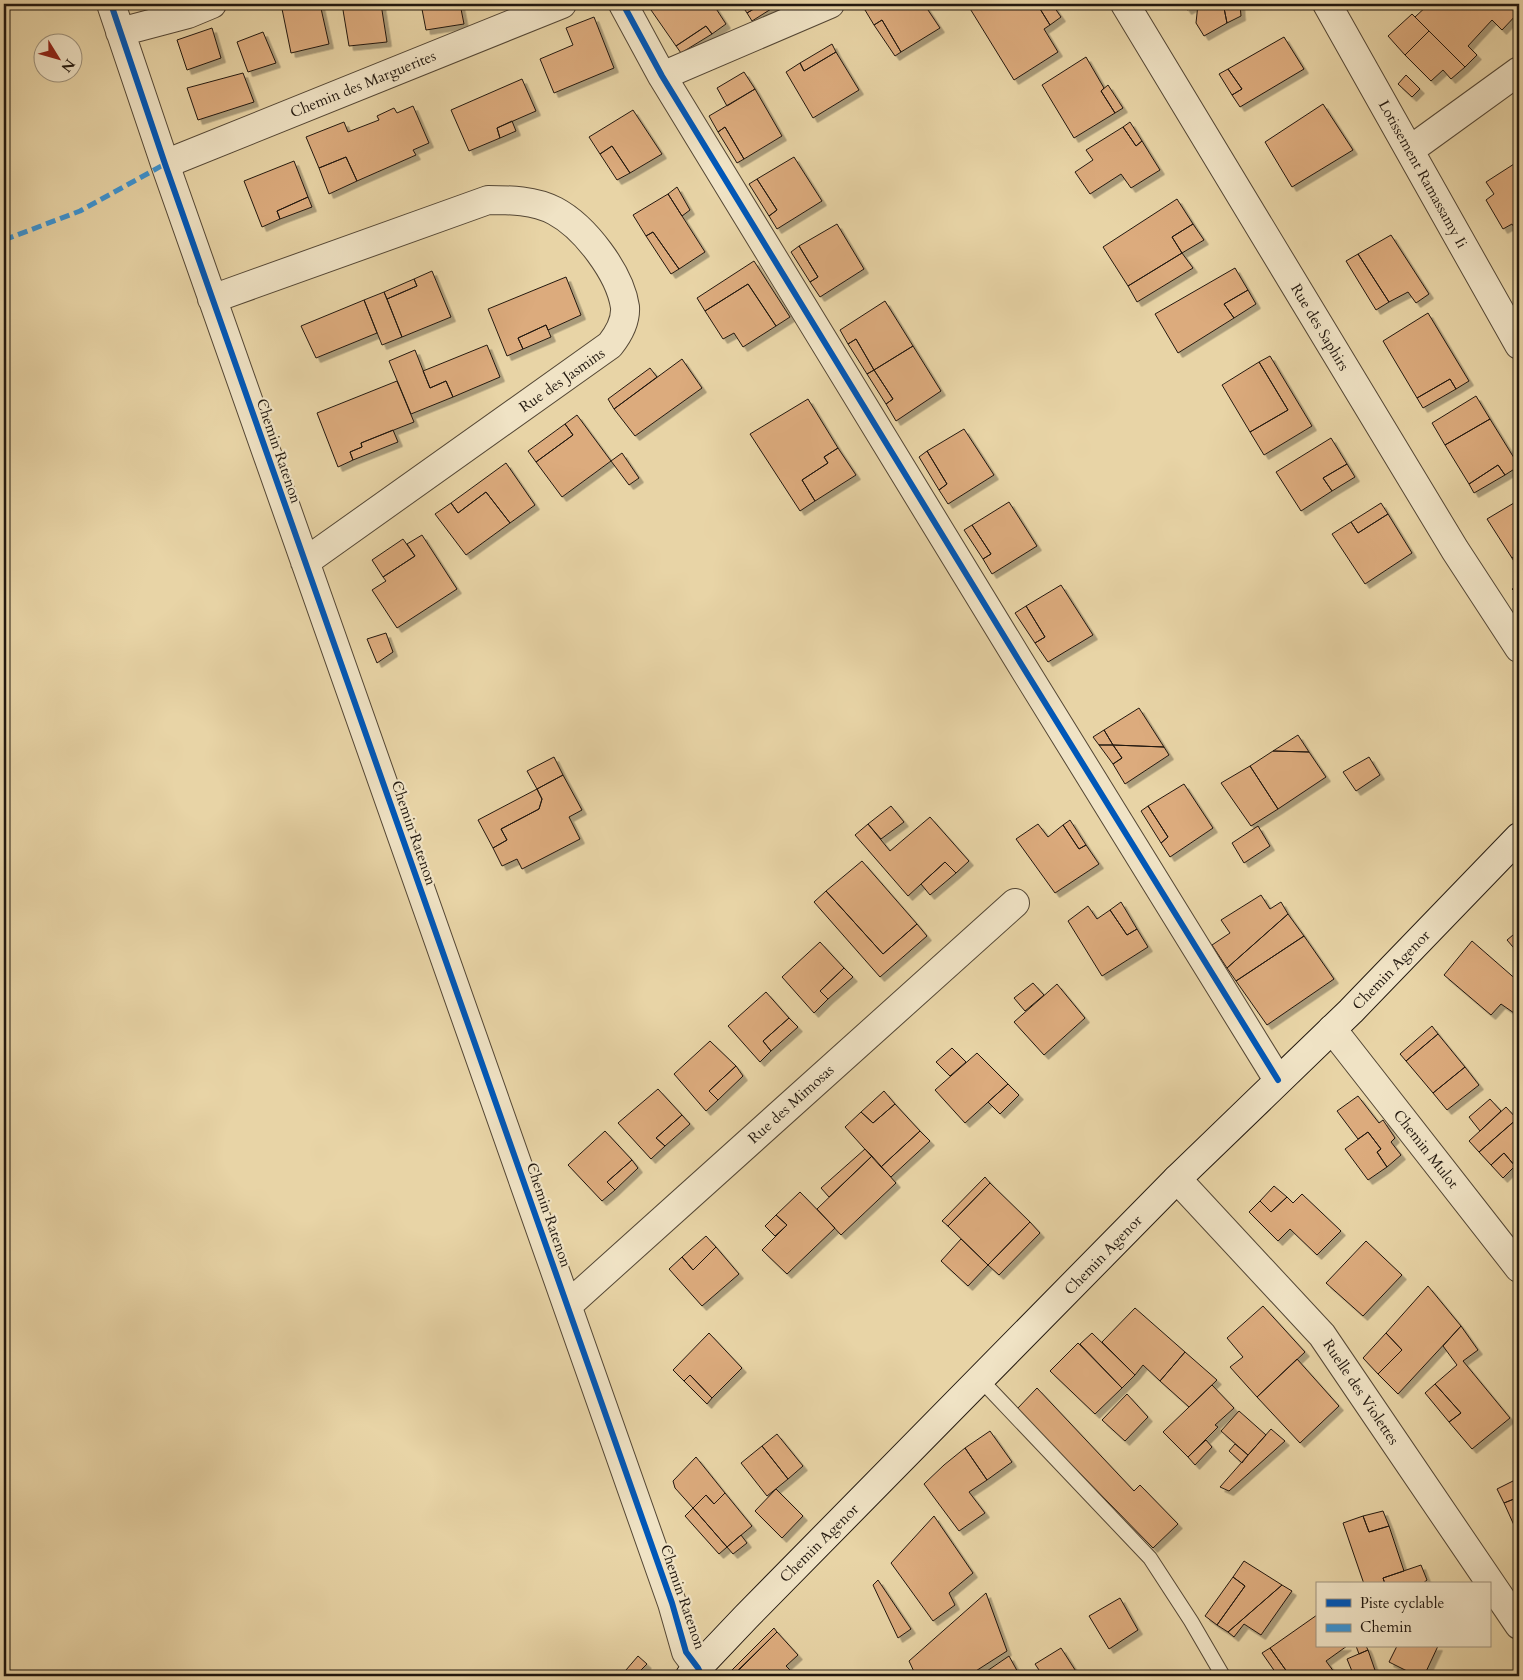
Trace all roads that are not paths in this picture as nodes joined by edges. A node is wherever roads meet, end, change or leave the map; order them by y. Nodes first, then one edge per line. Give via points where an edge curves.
1 (111, 4) edge
2 (212, 4) edge
3 (562, 4) edge
4 (624, 4) edge
5 (830, 4) edge
6 (1125, 4) edge
7 (1328, 4) edge
8 (120, 32) junction
9 (1519, 71) edge
10 (662, 76) junction
11 (1410, 150) junction
12 (165, 164) junction
13 (212, 299) junction
14 (1519, 345) edge
15 (305, 562) junction
16 (1519, 648) edge
17 (1518, 841) edge
18 (1015, 903) dead end
19 (1332, 1029) junction
20 (1278, 1080) junction
21 (1177, 1179) junction
22 (1519, 1268) edge
23 (568, 1305) junction
24 (981, 1380) junction
25 (1490, 1582) edge
26 (1490, 1582) edge
27 (1519, 1625) edge
28 (696, 1673) edge
29 (1223, 1676) edge

1 - 8 street, Chemin Ratenon
2 - 8 street via 188,14
3 - 12 street, Chemin des Marguerites
4 - 10 street
5 - 10 street
6 - 16 street, Rue des Saphirs via 1455,550
7 - 11 street, Lotissement Ramassamy Ii
8 - 12 street, Chemin Ratenon
9 - 11 street
10 - 20 street
11 - 14 street, Lotissement Ramassamy Ii
12 - 13 street, Chemin Ratenon
13 - 15 street, Chemin Ratenon
13 - 15 street, Rue des Jasmins via 488,200 523,201 555,211 583,232 604,257 619,288 625,309 620,331 610,345
15 - 23 street, Chemin Ratenon
17 - 19 street, Chemin Agenor
18 - 23 street, Rue des Mimosas
19 - 20 street, Chemin Agenor
19 - 22 street, Chemin Mulot
20 - 21 street, Chemin Agenor
21 - 24 street, Chemin Agenor
21 - 25 street, Ruelle des Violettes via 1322,1335
23 - 28 street, Chemin Ratenon via 672,1603 686,1652
24 - 28 street, Chemin Agenor via 746,1617
24 - 29 lane via 1150,1558
26 - 27 street, Ruelle des Violettes

